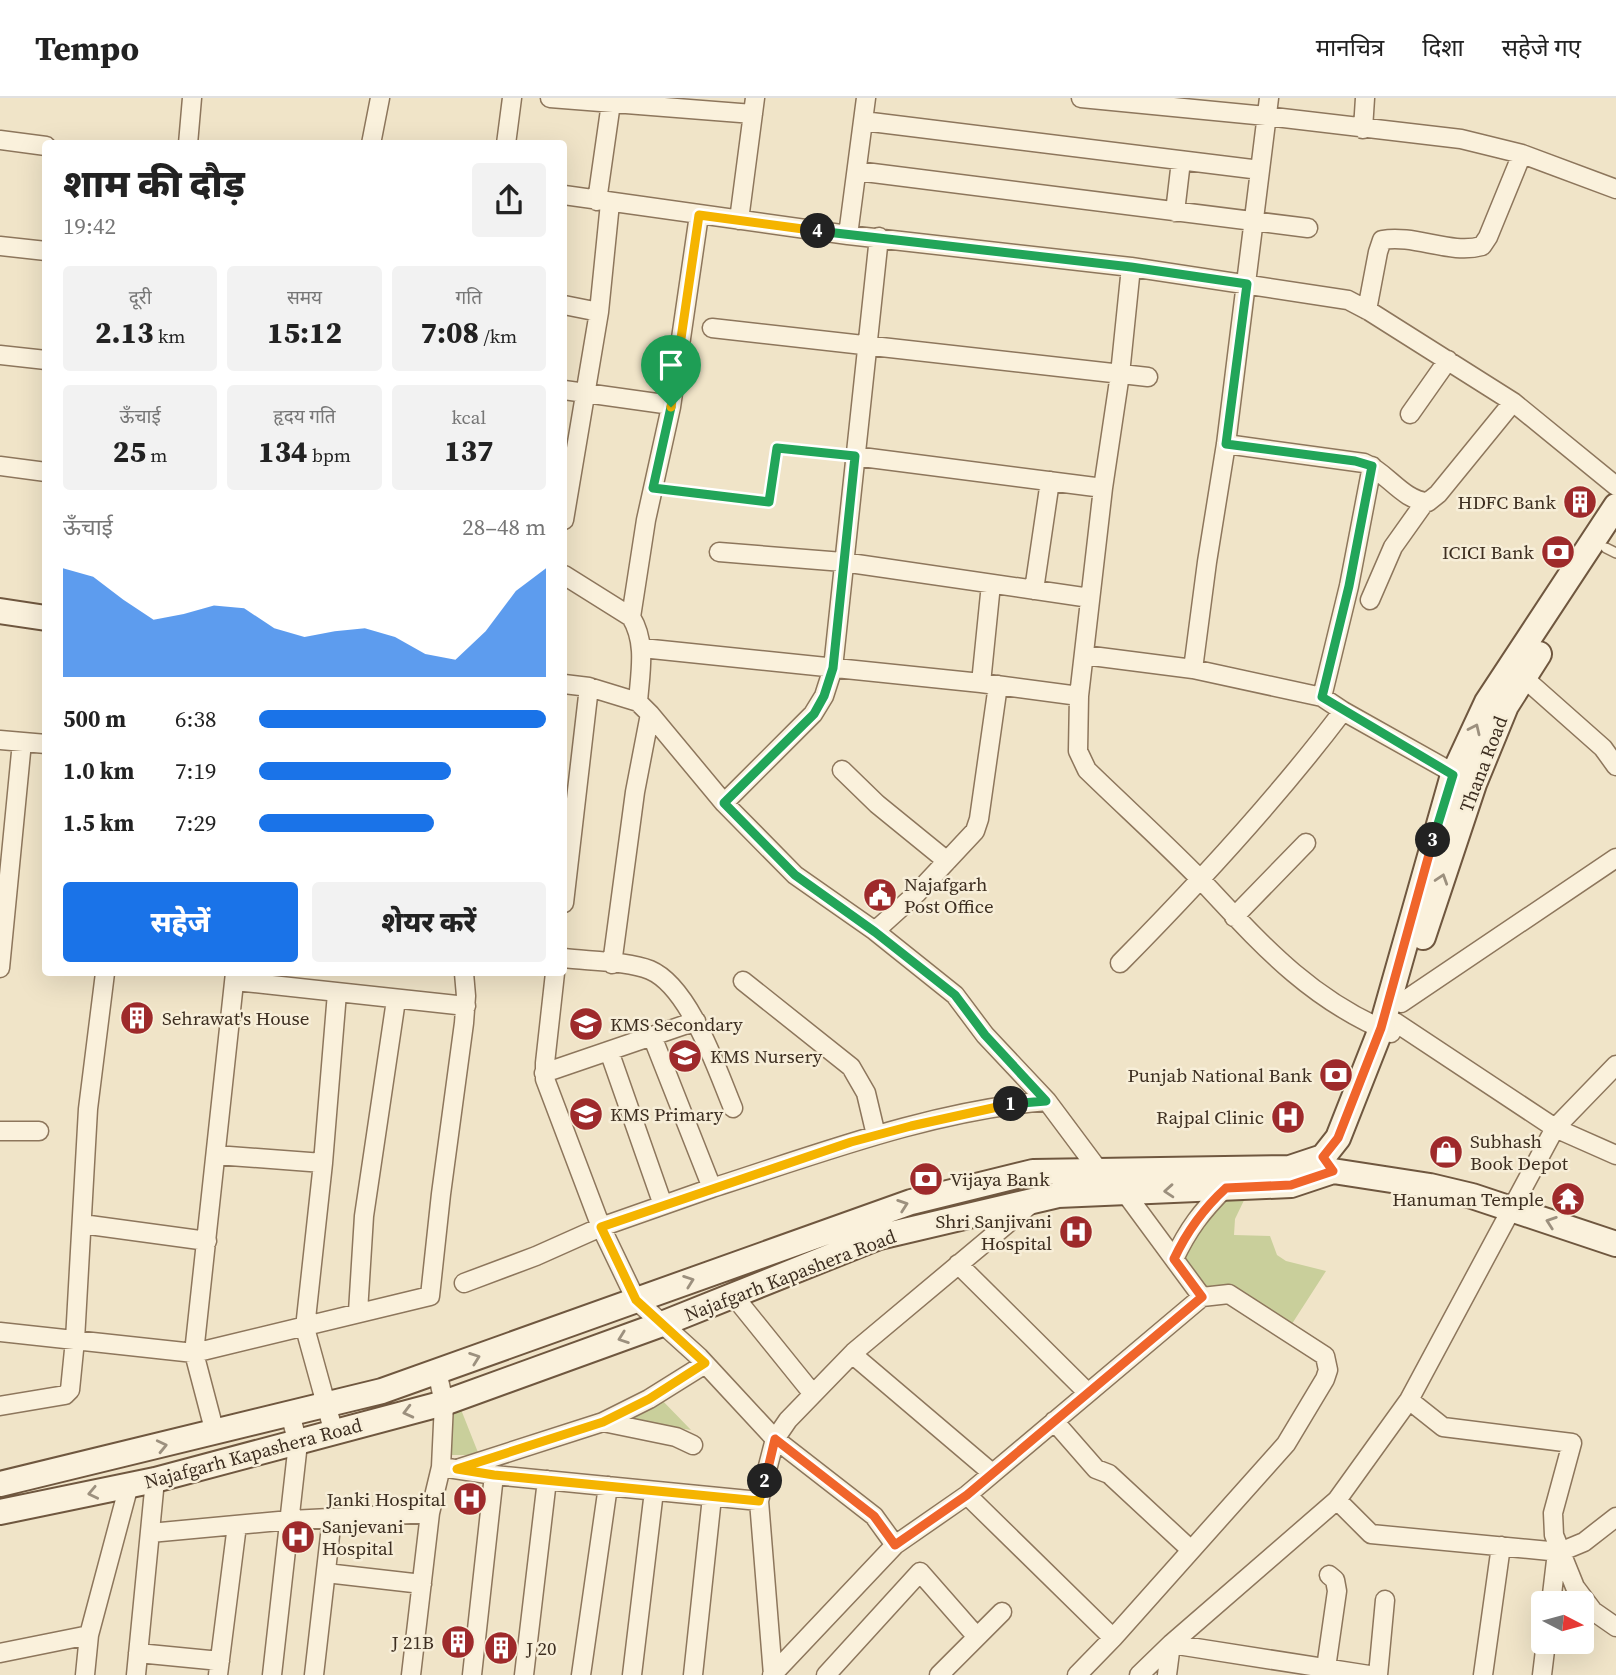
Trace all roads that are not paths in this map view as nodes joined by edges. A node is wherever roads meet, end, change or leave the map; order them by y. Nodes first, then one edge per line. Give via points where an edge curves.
1 (192, 98) edge
2 (380, 98) edge
3 (512, 98) edge
4 (550, 98) edge
5 (866, 98) edge
6 (1082, 98) edge
7 (1365, 98) edge
8 (1151, 101) edge
9 (611, 103) junction
10 (704, 104) edge
11 (754, 106) edge
12 (1268, 107) edge
13 (863, 121) junction
14 (1363, 129) junction
15 (0, 140) edge
16 (188, 140) edge
17 (372, 140) edge
18 (507, 140) edge
19 (42, 145) edge
20 (1522, 154) junction
21 (1181, 161) junction
22 (1260, 170) junction
23 (857, 171) junction
24 (1616, 189) edge
25 (567, 196) edge
26 (604, 202) junction
27 (1175, 212) junction
28 (699, 215) junction
29 (740, 220) junction
30 (1254, 222) junction
31 (1308, 228) dead end
32 (848, 235) junction
33 (878, 237) junction
34 (0, 246) edge
35 (42, 251) edge
36 (1131, 267) junction
37 (1247, 284) junction
38 (567, 306) edge
39 (1367, 310) junction
40 (599, 312) junction
41 (712, 328) dead end
42 (867, 345) junction
43 (0, 355) edge
44 (42, 360) edge
45 (1448, 360) junction
46 (1120, 374) junction
47 (1148, 377) dead end
48 (567, 391) edge
49 (586, 394) junction
50 (1513, 401) junction
51 (671, 405) junction
52 (1410, 414) dead end
53 (1226, 444) junction
54 (855, 456) junction
55 (0, 466) edge
56 (1372, 466) junction
57 (42, 471) edge
58 (1050, 481) junction
59 (1616, 486) edge
60 (653, 488) junction
61 (1103, 488) junction
62 (1425, 502) junction
63 (567, 503) edge
64 (1616, 506) edge
65 (1613, 544) edge
66 (719, 552) dead end
67 (843, 562) junction
68 (567, 577) edge
69 (991, 584) junction
70 (1034, 590) junction
71 (1090, 598) junction
72 (1370, 600) dead end
73 (0, 611) edge
74 (42, 617) edge
75 (631, 617) junction
76 (642, 648) junction
77 (1084, 655) junction
78 (833, 668) junction
79 (1193, 669) junction
80 (1524, 678) junction
81 (567, 684) edge
82 (989, 684) junction
83 (589, 687) junction
84 (1079, 696) junction
85 (1322, 697) junction
86 (644, 708) junction
87 (1343, 711) junction
88 (0, 740) edge
89 (22, 742) junction
90 (42, 744) edge
91 (1616, 766) edge
92 (842, 770) dead end
93 (1464, 779) junction
94 (724, 803) junction
95 (1306, 842) dead end
96 (1616, 858) edge
97 (947, 861) junction
98 (567, 877) edge
99 (1201, 881) junction
100 (1234, 917) junction
101 (875, 932) junction
102 (567, 958) edge
103 (1120, 963) dead end
104 (612, 964) junction
105 (0, 968) edge
106 (105, 976) edge
107 (464, 976) edge
108 (555, 976) edge
109 (235, 977) edge
110 (743, 981) dead end
111 (337, 993) junction
112 (396, 1000) junction
113 (466, 1006) junction
114 (696, 1021) junction
115 (1392, 1022) junction
116 (652, 1036) junction
117 (609, 1051) junction
118 (1616, 1065) edge
119 (544, 1073) junction
120 (1046, 1101) junction
121 (733, 1108) dead end
122 (1555, 1128) junction
123 (39, 1131) dead end
124 (0, 1132) edge
125 (876, 1135) junction
126 (216, 1155) junction
127 (1616, 1155) edge
128 (323, 1163) junction
129 (1328, 1164) junction
130 (1100, 1172) junction
131 (712, 1188) junction
132 (1226, 1188) junction
133 (1126, 1194) junction
134 (1035, 1200) junction
135 (663, 1205) junction
136 (1510, 1208) junction
137 (82, 1224) junction
138 (601, 1227) junction
139 (206, 1241) junction
140 (1616, 1244) edge
141 (1174, 1259) junction
142 (958, 1264) junction
143 (464, 1283) dead end
144 (733, 1295) junction
145 (1202, 1297) junction
146 (636, 1300) junction
147 (358, 1312) junction
148 (662, 1324) junction
149 (305, 1328) junction
150 (0, 1332) edge
151 (75, 1340) junction
152 (194, 1353) junction
153 (852, 1354) junction
154 (705, 1363) junction
155 (437, 1371) junction
156 (1087, 1393) junction
157 (813, 1394) junction
158 (1409, 1400) junction
159 (444, 1403) junction
160 (326, 1405) junction
161 (0, 1406) edge
162 (290, 1414) junction
163 (1054, 1421) junction
164 (603, 1422) junction
165 (215, 1433) junction
166 (334, 1433) junction
167 (775, 1439) junction
168 (298, 1443) junction
169 (693, 1445) dead end
170 (449, 1468) junction
171 (992, 1474) junction
172 (494, 1475) junction
173 (155, 1480) junction
174 (547, 1480) junction
175 (0, 1484) edge
176 (130, 1485) junction
177 (608, 1486) junction
178 (654, 1491) junction
179 (967, 1495) junction
180 (712, 1497) junction
181 (1337, 1500) junction
182 (759, 1501) junction
183 (0, 1512) edge
184 (430, 1513) junction
185 (1616, 1517) edge
186 (332, 1518) junction
187 (290, 1520) junction
188 (237, 1525) junction
189 (150, 1533) junction
190 (895, 1545) junction
191 (1501, 1546) junction
192 (1191, 1550) junction
193 (1558, 1552) junction
194 (326, 1573) junction
195 (1329, 1575) dead end
196 (422, 1584) junction
197 (1553, 1591) edge
198 (1385, 1600) dead end
199 (1002, 1612) dead end
200 (1616, 1627) edge
201 (89, 1635) junction
202 (977, 1637) junction
203 (1113, 1638) junction
204 (1171, 1644) junction
205 (0, 1653) edge
206 (138, 1653) junction
207 (1545, 1654) edge
208 (219, 1668) edge
209 (834, 1672) edge
210 (1325, 1672) edge
211 (85, 1675) edge
212 (136, 1675) edge
213 (272, 1675) edge
214 (314, 1675) edge
215 (411, 1675) edge
216 (472, 1675) edge
217 (524, 1675) edge
218 (581, 1675) edge
219 (632, 1675) edge
220 (693, 1675) edge
221 (773, 1675) edge
222 (939, 1675) edge
223 (1077, 1675) edge
224 (1139, 1675) edge
225 (1167, 1675) edge
226 (1369, 1675) edge
227 (1378, 1675) edge
228 (1483, 1675) edge
229 (1542, 1675) edge

1 - 16 street
2 - 17 street
3 - 18 street
4 - 9 street
5 - 13 street
6 - 8 street
7 - 14 street
8 - 12 street
9 - 10 street
9 - 26 street
10 - 11 street
11 - 29 street
12 - 14 street
12 - 22 street
13 - 21 street
13 - 23 street
14 - 20 street via 1461,139
15 - 19 street
20 - 24 street
20 - 39 street via 1482,246 1382,240
21 - 22 street
21 - 27 street
22 - 30 street
23 - 27 street
23 - 32 street
25 - 26 street
26 - 28 street
26 - 40 street
27 - 30 street
28 - 29 street
28 - 51 street
29 - 32 street
30 - 31 street
30 - 37 street
32 - 33 street
33 - 36 street
33 - 42 street
34 - 35 street
36 - 37 street
36 - 46 street
37 - 39 street via 1348,300
37 - 53 street
38 - 40 street
39 - 45 street
40 - 49 street
41 - 42 street
42 - 46 street
42 - 54 street
43 - 44 street
45 - 50 street
45 - 52 street
46 - 47 street
46 - 61 street
48 - 49 street
49 - 51 street
49 - 63 street
50 - 59 street
50 - 62 street via 1438,494
51 - 60 street
53 - 56 street
53 - 79 street
54 - 58 street
54 - 60 lane via 777,448 769,502
54 - 67 street
55 - 57 street
56 - 62 street via 1414,499
56 - 85 street
58 - 61 street
58 - 70 street
60 - 75 street
61 - 71 street
62 - 72 street via 1393,547
93 -> 64 main road via 1487,702
65 - 80 main road, Thana Road
66 - 67 street
67 - 69 street
67 - 78 street
68 - 75 street
69 - 70 street
69 - 82 street
70 - 71 street
71 - 77 street
73 - 74 main road
75 - 76 street
76 - 78 street
76 - 86 street
77 - 79 street
77 - 84 street
78 - 82 street
78 - 94 street via 814,714
79 - 85 street
80 - 91 street via 1603,748
80 - 93 main road, Thana Road
81 - 83 street
82 - 84 street
82 - 97 street via 979,819 968,841
83 - 86 street
83 - 98 street
84 - 99 street via 1080,760
85 - 87 street
86 - 94 street
86 - 104 street
87 - 93 street
87 - 99 street via 1290,782
88 - 89 street
89 - 90 street
89 - 105 street
92 - 97 street
115 -> 93 main road, Thana Road
94 - 101 street via 795,875
95 - 100 street
96 - 115 street
97 - 101 street
99 - 100 street
99 - 103 street
100 - 115 street via 1306,983 1359,1018
101 - 120 street via 955,995
102 - 104 street
104 - 114 street via 659,976
106 - 137 street via 88,1109
107 - 113 street
108 - 119 street
109 - 111 street
109 - 126 street
110 - 125 street via 851,1067 866,1093
111 - 112 street
111 - 128 street
112 - 113 street
112 - 147 street via 364,1216
113 - 147 street via 430,1295
114 - 116 street
114 - 121 street
115 - 122 street
115 - 129 main road, Thana Road via 1353,1145
116 - 117 street
116 - 131 street
117 - 119 street
117 - 135 street
118 - 122 street
119 - 138 street
120 - 125 street
120 - 130 street
122 - 127 street
122 - 136 street
123 - 124 street
125 - 131 street
126 - 128 street
126 - 139 street
128 - 149 street
129 - 130 main road, Najafgarh Kapashera Road
129 - 132 main road, Najafgarh Kapashera Road via 1291,1185
129 - 136 main road
146 -> 130 main road, Najafgarh Kapashera Road via 911,1202 1033,1172
131 - 135 street
132 -> 133 main road, Najafgarh Kapashera Road
132 - 141 street via 1201,1212
133 - 134 main road, Najafgarh Kapashera Road
133 - 141 street
134 - 142 street
134 - 144 main road, Najafgarh Kapashera Road via 878,1237
135 - 138 street
140 -> 136 main road
136 - 158 street
137 - 139 street
137 - 151 street
138 - 143 street
138 - 146 street
139 - 152 street
141 - 145 street
142 - 153 street
142 - 156 street
144 - 148 main road, Najafgarh Kapashera Road
144 - 157 street
145 - 156 street
145 - 192 street via 1235,1297 1325,1356 1328,1370 1286,1444
146 - 148 street
155 -> 146 main road, Najafgarh Kapashera Road
147 - 149 street
148 - 154 street
148 -> 159 main road, Najafgarh Kapashera Road
149 - 152 street
149 - 160 street
150 - 151 street
151 - 152 street
151 - 161 street via 69,1393
152 - 165 street
153 - 157 street
153 - 171 street
154 - 164 street
154 - 167 street
155 - 159 street
155 - 160 main road, Najafgarh Kapashera Road
156 - 163 street
157 - 167 street
158 - 181 street
158 - 193 street via 1443,1427 1572,1443 1552,1513
159 -> 166 main road, Najafgarh Kapashera Road
159 - 170 street
160 - 162 main road, Najafgarh Kapashera Road
160 - 166 street
162 - 165 main road, Najafgarh Kapashera Road
162 - 168 street
163 - 171 street
163 - 192 street via 1096,1469 1109,1474
164 - 169 street via 676,1437
164 - 170 street
175 -> 165 main road, Najafgarh Kapashera Road
166 - 168 main road, Najafgarh Kapashera Road
167 - 182 street
167 - 190 street via 874,1516
168 - 173 main road, Najafgarh Kapashera Road
168 - 187 street
170 - 172 street
170 - 184 street
171 - 179 street
172 - 174 street
172 - 216 street
173 - 176 main road, Najafgarh Kapashera Road
173 - 189 street
174 - 177 street
174 - 217 street
176 -> 183 main road, Najafgarh Kapashera Road
176 - 201 street
177 - 178 street
177 - 218 street
178 - 180 street
178 - 219 street
179 - 190 street
179 - 203 street
180 - 182 street
180 - 220 street
181 - 191 street via 1371,1534
181 - 204 street
182 - 221 street
184 - 186 street
184 - 196 street
185 - 193 street via 1584,1542
186 - 187 street
186 - 194 street
187 - 188 street
187 - 213 street
188 - 189 street
188 - 208 street
189 - 206 street
190 - 221 street
191 - 193 street
191 - 228 street
192 - 203 street
193 - 197 street
193 - 200 street via 1593,1611
194 - 196 street
194 - 214 street
195 - 210 street via 1337,1591
196 - 215 street
198 - 227 street
199 - 202 street
201 - 205 street
201 - 211 street
202 - 209 street via 920,1572
202 - 222 street
203 - 223 street
204 - 210 street
204 - 224 street
204 - 225 street
206 - 208 street
206 - 212 street
207 - 229 street
210 - 226 street

